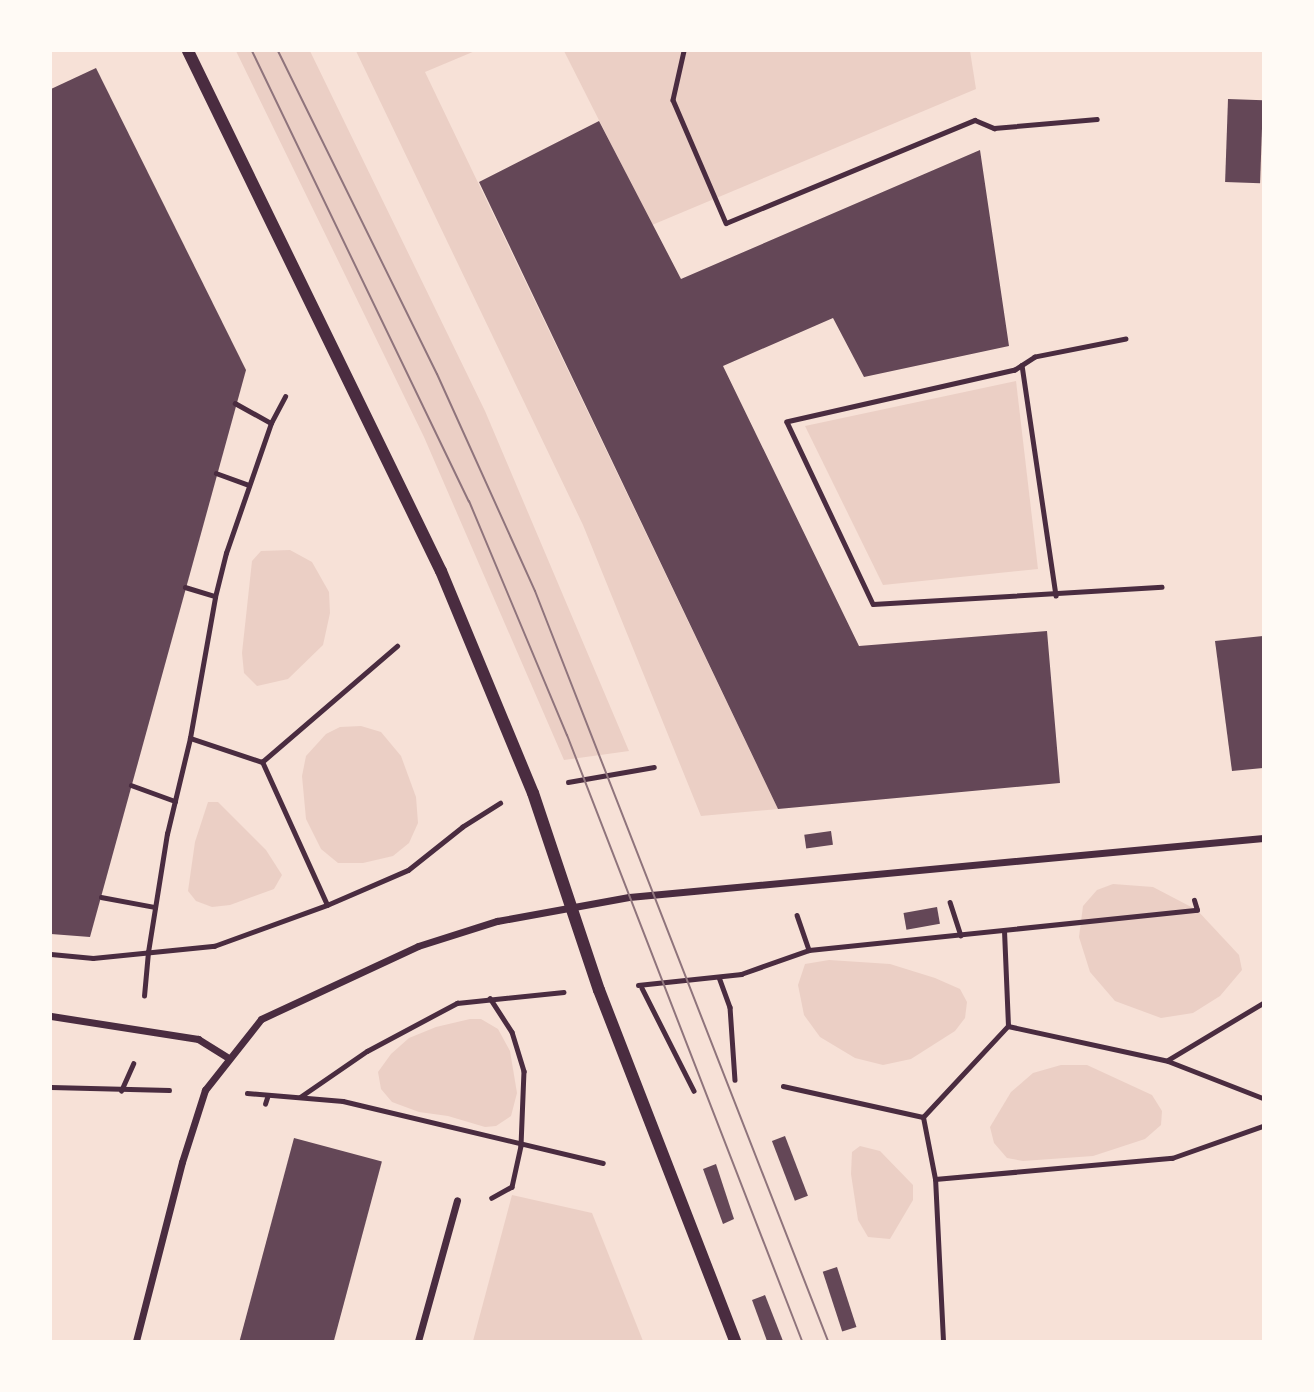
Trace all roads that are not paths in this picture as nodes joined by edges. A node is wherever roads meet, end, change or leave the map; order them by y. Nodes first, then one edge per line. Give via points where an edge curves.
1 (188, 51) edge
2 (1263, 838) edge
3 (573, 908) junction
4 (51, 1016) edge
5 (228, 1058) junction
6 (457, 1200) road end
7 (136, 1341) edge
8 (418, 1341) edge
9 (735, 1341) edge

1 - 3 street via 441,571 533,793
2 - 3 street via 629,897
3 - 5 street via 497,922 418,946 261,1019
3 - 9 street via 599,990
4 - 5 street via 198,1038
5 - 7 street via 205,1090
6 - 8 street

